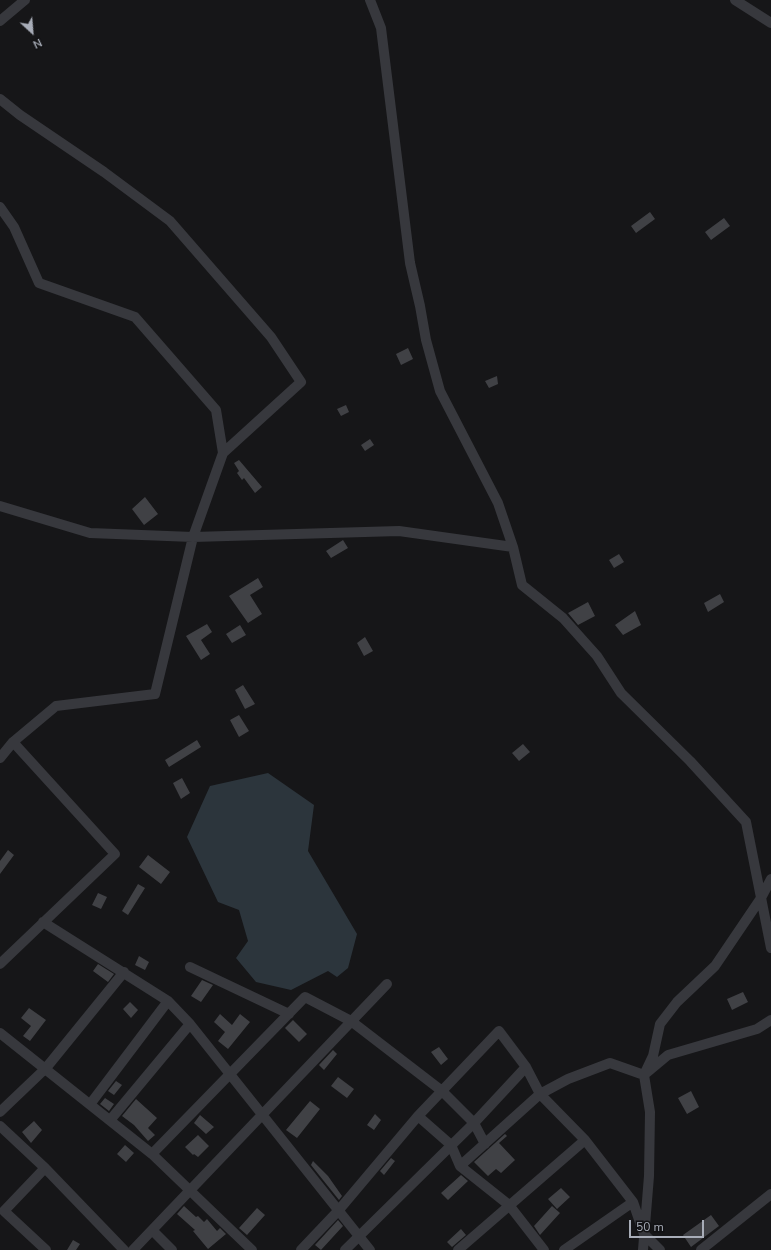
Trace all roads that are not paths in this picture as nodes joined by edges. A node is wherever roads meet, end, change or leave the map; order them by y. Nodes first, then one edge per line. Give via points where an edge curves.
1 (26, 0) edge
2 (370, 0) edge
3 (735, 0) edge
4 (0, 21) edge
5 (771, 23) edge
6 (0, 98) edge
7 (0, 207) edge
8 (223, 453) junction
9 (0, 506) edge
10 (192, 537) junction
11 (513, 547) junction
12 (13, 742) junction
13 (0, 758) edge
14 (771, 879) edge
15 (761, 898) junction
16 (43, 922) junction
17 (771, 948) edge
18 (0, 964) edge
19 (190, 967) dead end
20 (124, 972) junction
21 (387, 984) dead end
22 (168, 1001) junction
23 (289, 1014) junction
24 (771, 1020) edge
25 (351, 1021) junction
26 (190, 1024) junction
27 (0, 1033) edge
28 (526, 1067) junction
29 (46, 1068) junction
30 (644, 1075) junction
31 (230, 1076) junction
32 (442, 1091) junction
33 (540, 1094) junction
34 (91, 1103) junction
35 (0, 1112) edge
36 (263, 1116) junction
37 (418, 1116) junction
38 (111, 1119) junction
39 (474, 1123) junction
40 (0, 1126) edge
41 (585, 1140) junction
42 (485, 1144) junction
43 (451, 1145) junction
44 (152, 1154) junction
45 (460, 1166) junction
46 (45, 1168) junction
47 (190, 1192) junction
48 (771, 1194) edge
49 (633, 1202) junction
50 (509, 1205) junction
51 (338, 1211) junction
52 (152, 1230) junction
53 (644, 1234) junction
54 (359, 1236) junction
55 (46, 1250) edge
56 (124, 1250) edge
57 (133, 1250) edge
58 (172, 1250) edge
59 (252, 1250) edge
60 (301, 1250) edge
61 (345, 1250) edge
62 (370, 1250) edge
63 (458, 1250) edge
64 (544, 1250) edge
65 (564, 1250) edge
66 (643, 1250) edge
67 (660, 1250) edge
68 (701, 1250) edge

1 - 4 street
2 - 11 street via 381,28 410,264 426,340 440,391 498,503
3 - 5 street
6 - 8 street via 20,115 170,221 271,337 301,382
7 - 8 street via 14,228 39,283 135,317 216,410
8 - 10 street
9 - 10 street via 90,533
10 - 11 street via 399,531
10 - 12 street via 155,694 56,706
11 - 15 street via 522,586 563,618 597,656 621,693 690,761 746,822
12 - 13 street
12 - 16 street via 115,854
14 - 15 street
15 - 17 street
15 - 30 street via 715,966 677,1002 660,1024 653,1056
16 - 18 street
16 - 20 street
19 - 23 street
20 - 22 street
20 - 29 street
21 - 25 street
22 - 26 street
22 - 34 street
23 - 25 street via 305,997
23 - 31 street
24 - 30 street via 757,1029 668,1055
25 - 32 street
25 - 36 street
26 - 31 street
26 - 38 street
27 - 29 street
28 - 32 street via 499,1031
28 - 33 street
28 - 39 street
29 - 34 street
29 - 35 street
30 - 33 street via 610,1063 568,1079
30 - 53 street via 650,1112 649,1176
31 - 36 street
31 - 44 street
32 - 37 street
32 - 39 street
33 - 41 street
33 - 42 street
34 - 38 street
36 - 47 street
36 - 51 street
37 - 43 street
37 - 51 street
38 - 44 street
39 - 42 street
39 - 43 street
40 - 46 street
41 - 49 street
41 - 50 street
42 - 45 street
43 - 45 street
43 - 54 street
44 - 47 street
45 - 50 street
46 - 55 street via 4,1211
46 - 56 street
47 - 52 street
47 - 59 street
48 - 68 street
49 - 53 street
49 - 65 street
50 - 63 street
50 - 64 street
51 - 54 street
51 - 60 street
52 - 57 street
52 - 58 street
53 - 66 street
53 - 67 street
54 - 61 street
54 - 62 street

